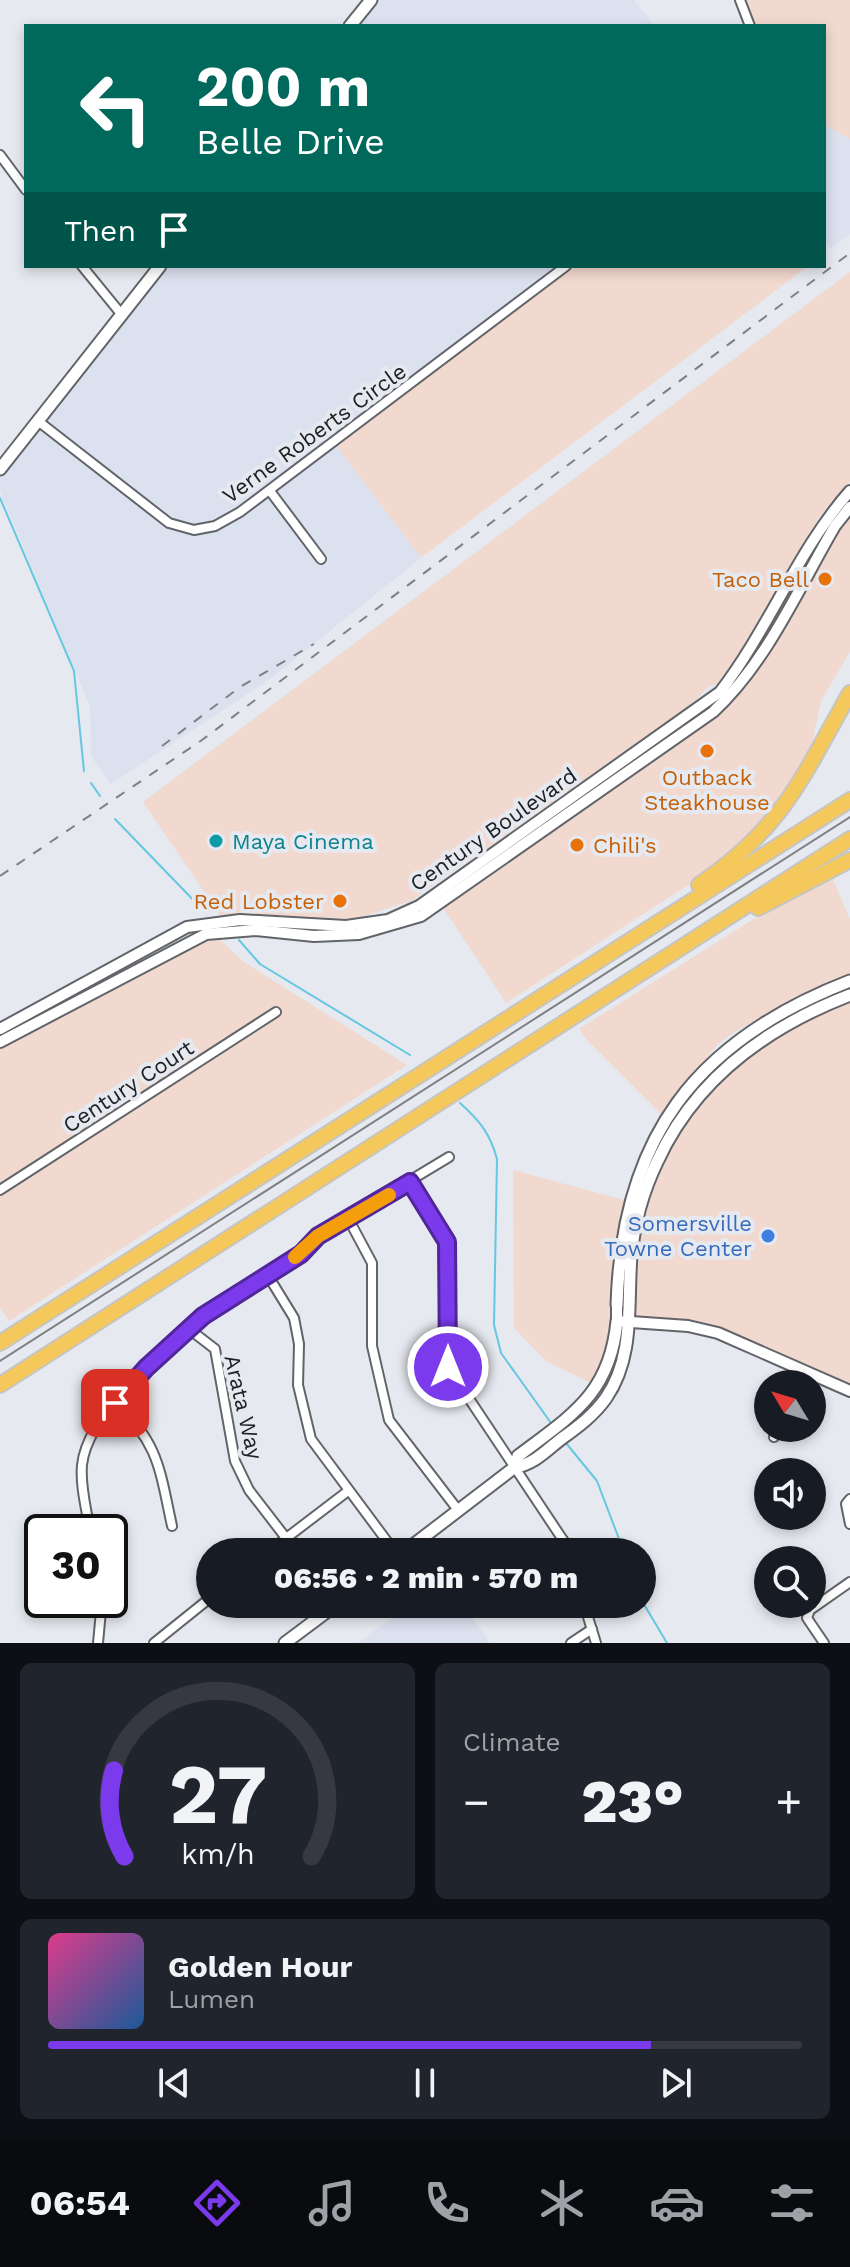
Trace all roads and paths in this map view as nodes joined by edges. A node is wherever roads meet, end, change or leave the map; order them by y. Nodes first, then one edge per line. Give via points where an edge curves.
1 (371, 0) edge
2 (740, 0) edge
3 (352, 24) edge
4 (749, 24) edge
5 (0, 155) edge
6 (24, 187) edge
7 (84, 268) edge
8 (158, 268) edge
9 (563, 268) edge
10 (122, 315) junction
11 (38, 421) junction
12 (0, 469) edge
13 (270, 491) junction
14 (850, 491) edge
15 (850, 507) edge
16 (321, 559) dead end
17 (850, 693) edge
18 (850, 800) edge
19 (850, 839) edge
20 (850, 860) edge
21 (623, 943) junction
22 (670, 955) junction
23 (850, 981) edge
24 (850, 995) edge
25 (276, 1012) dead end
26 (0, 1029) edge
27 (0, 1042) edge
28 (449, 1157) dead end
29 (410, 1182) junction
30 (0, 1190) edge
31 (349, 1220) junction
32 (267, 1274) junction
33 (617, 1305) joint
34 (623, 1322) junction
35 (189, 1329) junction
36 (0, 1343) edge
37 (802, 1370) edge
38 (826, 1381) edge
39 (0, 1385) edge
40 (850, 1391) edge
41 (115, 1403) junction
42 (515, 1467) junction
43 (348, 1491) junction
44 (850, 1499) edge
45 (458, 1510) junction
46 (88, 1514) edge
47 (850, 1524) edge
48 (172, 1526) dead end
49 (286, 1538) joint
50 (384, 1538) edge
51 (422, 1538) edge
52 (562, 1538) edge
53 (850, 1582) edge
54 (196, 1609) edge
55 (100, 1618) edge
56 (318, 1618) edge
57 (588, 1618) edge
58 (592, 1629) junction
59 (98, 1643) edge
60 (154, 1643) edge
61 (285, 1643) edge
62 (571, 1643) edge
63 (596, 1643) edge
64 (824, 1643) edge

1 - 3 main road
2 - 4 street
5 - 6 street
7 - 10 street
8 - 10 main road
9 - 13 street, Verne Roberts Circle
10 - 11 main road
11 - 12 main road
11 - 13 street, Verne Roberts Circle via 169,523 194,530 215,526
13 - 16 street
14 - 26 street, Century Boulevard via 817,532 743,662 720,692 419,906 388,920 346,926 240,920 187,927
15 - 27 street, Century Boulevard via 733,693 421,916 359,934 206,934
17 - 21 highway via 797,790 755,842
18 - 21 highway
19 - 22 highway
20 - 22 highway
21 - 36 highway
22 - 39 highway
23 - 33 main road via 754,1029 716,1059 678,1101 650,1146 633,1189 620,1242
24 - 34 main road via 798,1017 750,1047 708,1085 681,1120 653,1171 637,1219
25 - 30 street, Century Court
28 - 29 street
29 - 31 street
29 - 42 street via 447,1242 448,1367
31 - 32 street
31 - 45 street via 372,1263 372,1346 389,1420
32 - 35 street
32 - 43 street via 294,1318 298,1385 311,1439
33 - 34 street
34 - 37 street via 709,1330
34 - 42 main road via 623,1362 605,1399 574,1430 526,1466
35 - 41 street
35 - 49 street, Arata Way via 215,1349 235,1461 249,1490
38 - 40 street
41 - 46 street via 96,1426 82,1464
41 - 48 street via 142,1427 159,1463
42 - 45 main road
42 - 52 street
43 - 49 street
43 - 50 street
44 - 47 street
45 - 51 main road
53 - 64 street via 810,1610 807,1618
54 - 60 street
55 - 59 street
56 - 61 main road
57 - 58 street
58 - 62 street
58 - 63 street

